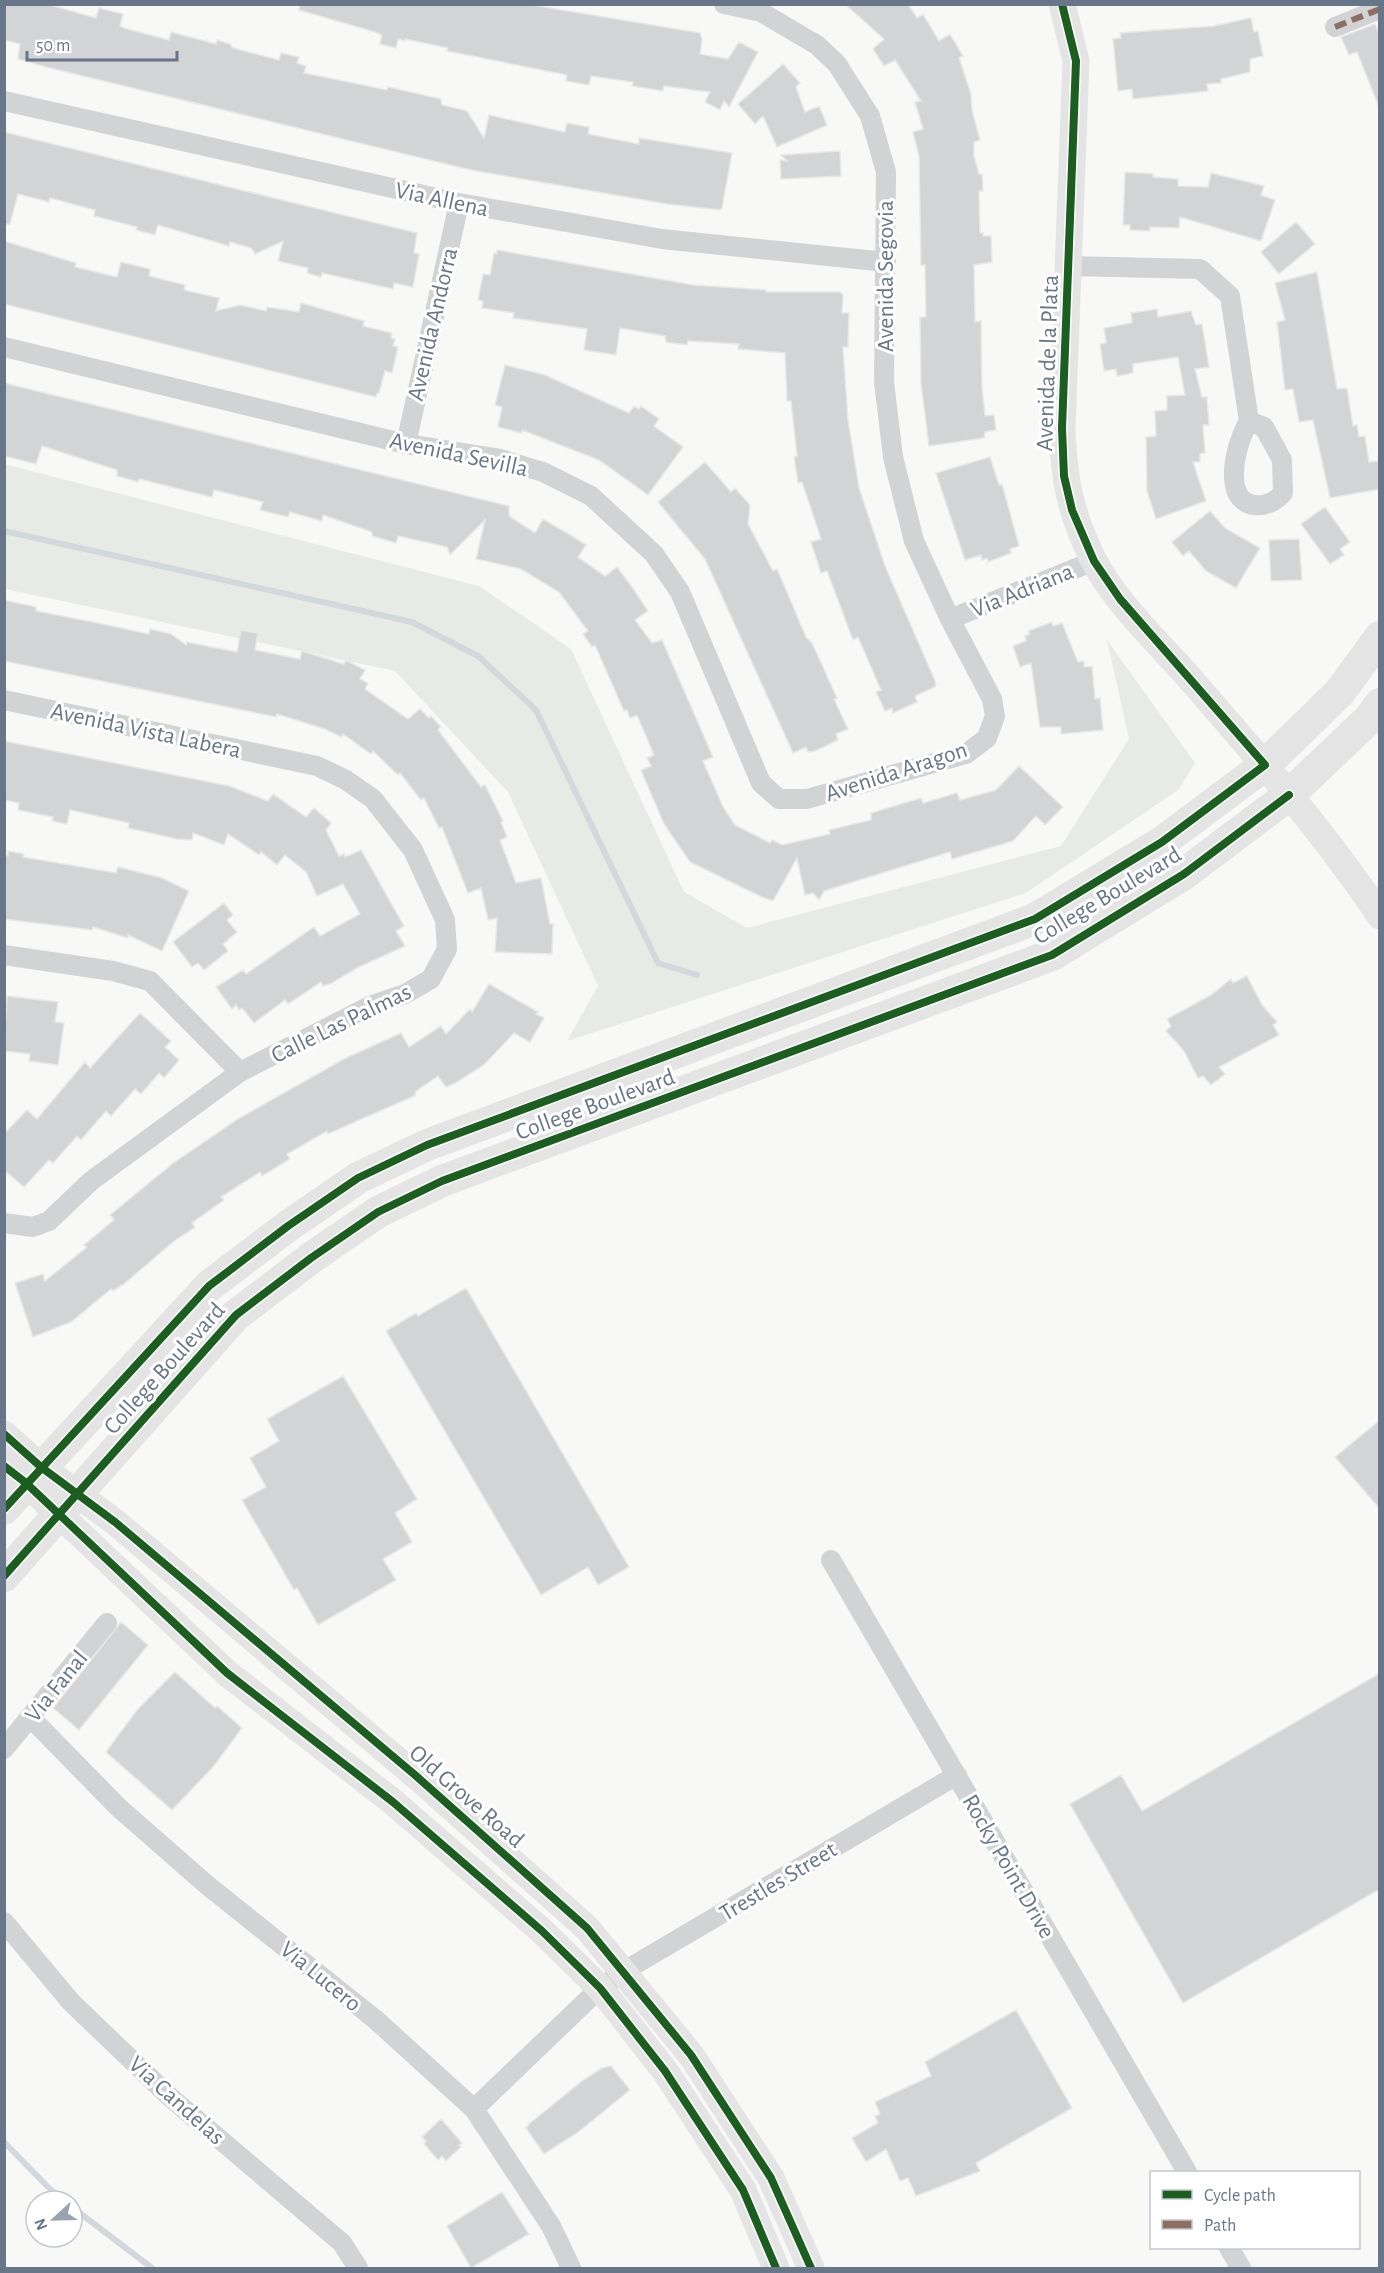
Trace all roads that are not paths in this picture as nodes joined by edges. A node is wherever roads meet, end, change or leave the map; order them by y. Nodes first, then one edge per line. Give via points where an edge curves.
1 (724, 4) edge
2 (1062, 4) edge
3 (1380, 9) edge
4 (1335, 27) dead end
5 (4, 100) edge
6 (459, 203) junction
7 (886, 262) junction
8 (1069, 266) junction
9 (4, 347) edge
10 (1249, 422) dead end
11 (406, 444) junction
12 (1094, 561) junction
13 (950, 619) junction
14 (1380, 638) edge
15 (4, 700) edge
16 (1380, 704) edge
17 (287, 760) joint
18 (1265, 765) junction
19 (1289, 795) junction
20 (779, 799) joint
21 (1380, 916) edge
22 (4, 955) edge
23 (240, 1072) junction
24 (4, 1223) edge
25 (4, 1434) edge
26 (24, 1472) edge
27 (68, 1504) junction
28 (4, 1509) edge
29 (831, 1560) dead end
30 (4, 1576) edge
31 (107, 1623) dead end
32 (30, 1717) junction
33 (4, 1749) edge
34 (957, 1775) junction
35 (4, 1922) edge
36 (624, 1971) junction
37 (600, 1988) junction
38 (474, 2109) junction
39 (1186, 2171) edge
40 (1230, 2249) edge
41 (358, 2268) edge
42 (571, 2268) edge
43 (776, 2268) edge
44 (811, 2268) edge
45 (1241, 2268) edge

1 - 7 street, Avenida Segovia via 761,12 817,45 837,64 870,116 886,172
2 - 8 main road, Avenida de la Plata via 1076,61
3 - 4 street
5 - 6 street, Via Allena
6 - 7 street, Via Allena via 662,239
6 - 11 street, Avenida Andorra
7 - 13 street, Avenida Segovia via 884,382 893,458 914,541
8 - 10 street via 1200,269 1230,296
8 - 12 main road, Avenida de la Plata via 1062,428 1064,476 1072,510
9 - 11 street, Avenida Sevilla
11 - 20 street, Avenida Sevilla via 500,459 543,472 591,496 654,554 680,592 761,783
12 - 13 street, Via Adriana
12 - 18 main road, Avenida de la Plata via 1120,599
13 - 20 street, Avenida Aragon via 992,699 995,717 987,738 966,754 807,799
14 - 18 main road, College Boulevard via 1340,692
15 - 17 street, Avenida Vista Labera
16 - 19 main road, College Boulevard
17 - 23 street, Calle Las Palmas via 317,766 373,799 413,850 445,920 447,949 430,979 405,994 370,1006
18 - 19 main road, Avenida de la Plata
18 - 26 main road, College Boulevard via 1162,842 1035,919 427,1145 358,1178 209,1286
19 - 21 main road, Avenida de la Plata
19 - 27 main road, College Boulevard via 1184,874 1052,955 442,1181 378,1212 236,1315
22 - 23 street via 113,971 150,981
23 - 24 street, Calle Las Palmas via 91,1181 49,1221 33,1227
25 - 26 main road, Old Grove Road
26 - 27 main road, Old Grove Road
26 - 28 main road, College Boulevard
27 - 30 main road, College Boulevard
27 - 36 main road, Old Grove Road via 115,1522 415,1775 587,1928
27 - 37 main road, Old Grove Road via 227,1672 393,1802 542,1931
29 - 34 street, Rocky Point Drive
31 - 32 street, Via Fanal
32 - 33 street, Via Fanal
32 - 38 street, Via Lucero via 118,1807 207,1885 376,2020
34 - 36 street, Trestles Street
34 - 39 street, Rocky Point Drive
35 - 41 street, Via Candelas via 71,2002 170,2097 342,2243
36 - 37 street, Trestles Street
36 - 44 main road, Old Grove Road via 691,2055 771,2178
37 - 38 street, Trestles Street
37 - 43 main road, Old Grove Road via 665,2071 743,2190
38 - 42 street, Via Lucero via 551,2226
40 - 45 street

